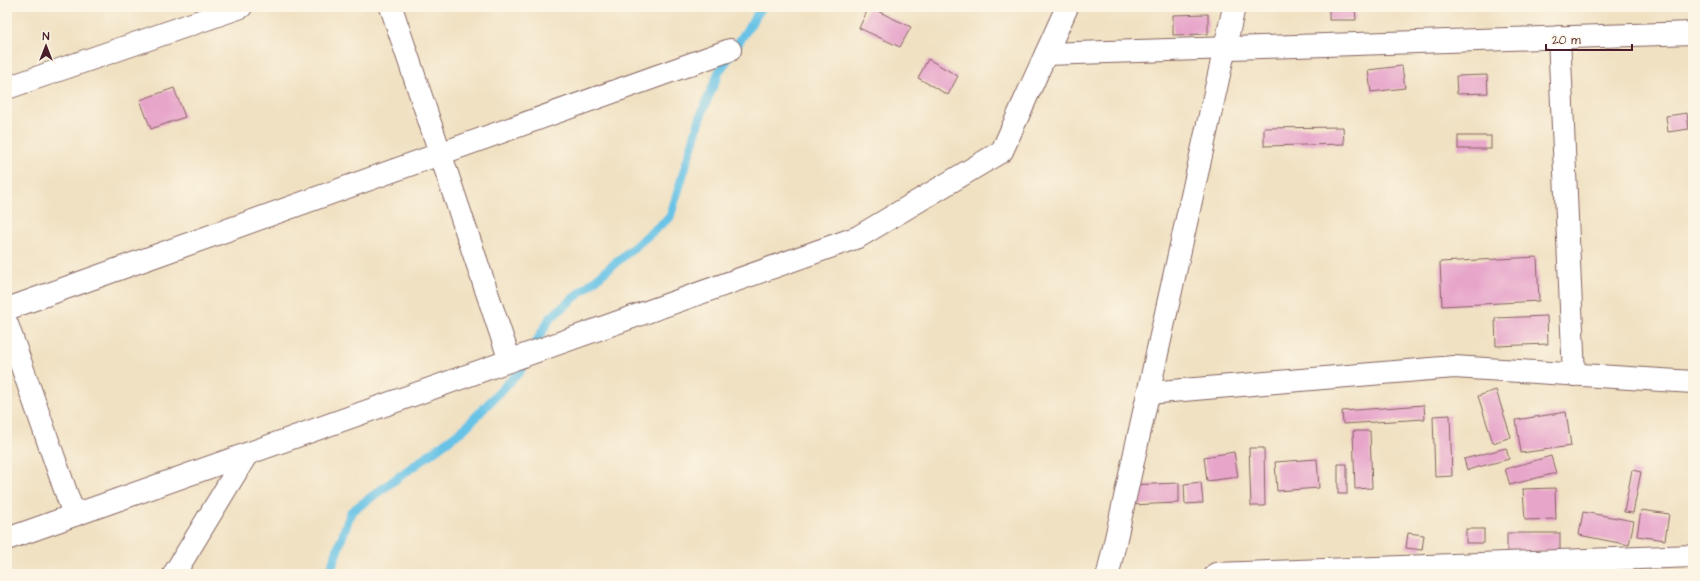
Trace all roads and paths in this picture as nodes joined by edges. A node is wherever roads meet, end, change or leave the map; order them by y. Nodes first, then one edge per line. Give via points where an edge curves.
1 (391, 7) edge
2 (1068, 7) edge
3 (1234, 7) edge
4 (232, 8) edge
5 (1693, 33) edge
6 (1559, 37) junction
7 (1225, 48) junction
8 (730, 50) dead end
9 (1046, 54) junction
10 (7, 88) edge
11 (440, 154) junction
12 (7, 309) edge
13 (7, 324) edge
14 (510, 361) junction
15 (1574, 375) junction
16 (1693, 382) edge
17 (1148, 393) junction
18 (247, 454) junction
19 (74, 515) junction
20 (7, 539) edge
21 (1693, 556) edge
22 (1469, 569) edge
23 (174, 574) edge
24 (1108, 574) edge
25 (1216, 574) edge

1 - 11 street
2 - 9 street
3 - 7 street
4 - 10 street
5 - 6 street
6 - 7 street
6 - 15 street
7 - 9 street
7 - 17 street
8 - 11 street
9 - 14 street via 1002,151 858,237
11 - 12 street
11 - 14 street
13 - 19 street
14 - 18 street
15 - 16 street
15 - 17 street via 1454,367
17 - 24 street
18 - 19 street
18 - 23 street
19 - 20 street
21 - 22 street
22 - 25 street

